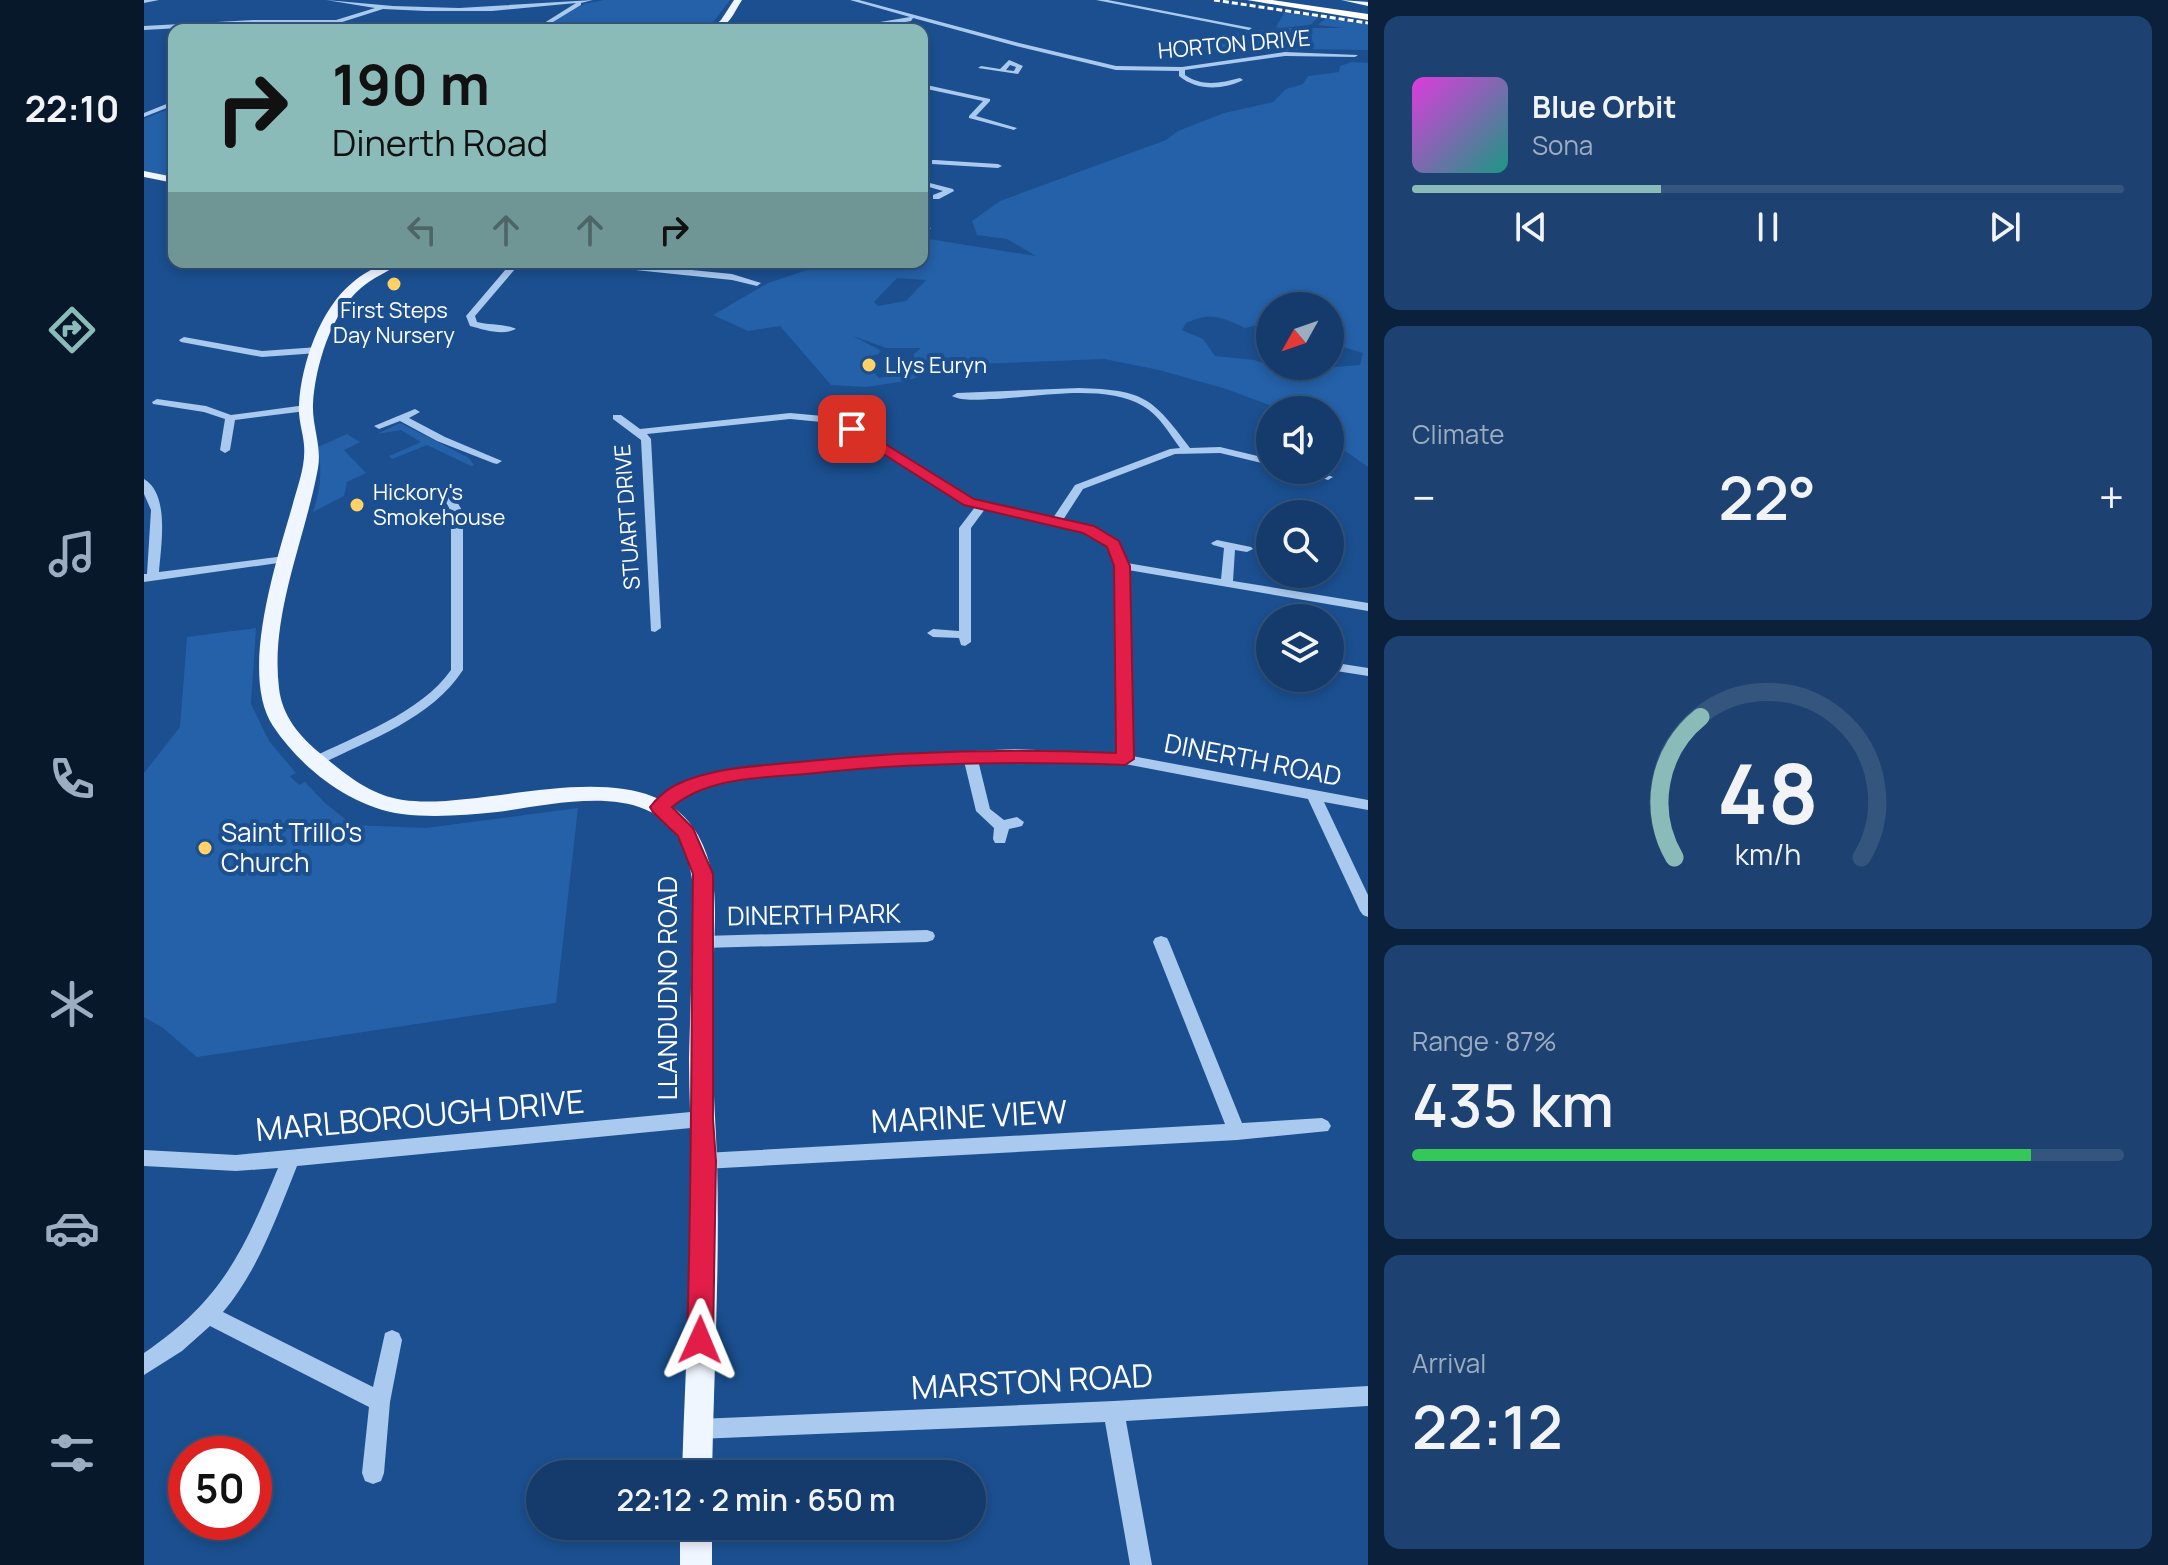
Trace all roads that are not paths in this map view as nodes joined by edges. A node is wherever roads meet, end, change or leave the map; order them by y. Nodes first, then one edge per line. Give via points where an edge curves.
1 (156, 0) edge
2 (329, 0) edge
3 (399, 0) edge
4 (590, 0) edge
5 (738, 0) edge
6 (853, 0) edge
7 (1099, 0) edge
8 (1252, 0) edge
9 (1275, 0) edge
10 (1300, 0) edge
11 (1345, 0) edge
12 (144, 1) edge
13 (582, 1) edge
14 (383, 7) junction
15 (1366, 8) edge
16 (916, 18) junction
17 (347, 20) junction
18 (246, 24) edge
19 (347, 24) edge
20 (546, 24) edge
21 (722, 24) edge
22 (876, 24) edge
23 (168, 27) edge
24 (144, 28) edge
25 (1249, 28) dead end
26 (1018, 45) junction
27 (1355, 55) dead end
28 (1009, 62) junction
29 (981, 68) dead end
30 (1182, 69) junction
31 (1001, 71) junction
32 (1240, 80) dead end
33 (928, 87) edge
34 (168, 105) edge
35 (144, 115) edge
36 (1014, 128) dead end
37 (928, 159) edge
38 (998, 166) dead end
39 (144, 174) edge
40 (168, 179) edge
41 (928, 185) edge
42 (936, 197) dead end
43 (385, 268) edge
44 (512, 268) edge
45 (645, 268) edge
46 (757, 283) dead end
47 (511, 329) dead end
48 (184, 340) dead end
49 (318, 350) junction
50 (957, 396) dead end
51 (157, 402) dead end
52 (306, 408) junction
53 (415, 412) dead end
54 (400, 417) junction
55 (617, 417) dead end
56 (230, 418) junction
57 (379, 426) dead end
58 (641, 432) junction
59 (1186, 449) junction
60 (225, 450) dead end
61 (1256, 459) edge
62 (497, 461) dead end
63 (144, 482) edge
64 (437, 493) dead end
65 (981, 506) junction
66 (1056, 522) junction
67 (1217, 543) dead end
68 (1230, 546) junction
69 (1247, 549) dead end
70 (285, 559) junction
71 (1122, 566) junction
72 (148, 578) edge
73 (1227, 583) junction
74 (1368, 607) edge
75 (655, 628) dead end
76 (933, 633) dead end
77 (1344, 668) edge
78 (1368, 672) edge
79 (970, 756) junction
80 (1125, 759) junction
81 (314, 762) junction
82 (1315, 798) junction
83 (1368, 805) edge
84 (659, 807) junction
85 (1006, 829) dead end
86 (1368, 911) edge
87 (927, 936) dead end
88 (703, 942) junction
89 (1161, 942) dead end
90 (701, 1119) junction
91 (1322, 1126) dead end
92 (1237, 1132) junction
93 (144, 1158) edge
94 (291, 1159) junction
95 (704, 1161) junction
96 (209, 1315) junction
97 (392, 1340) dead end
98 (144, 1365) edge
99 (1368, 1396) edge
100 (380, 1402) junction
101 (1114, 1411) junction
102 (698, 1429) junction
103 (697, 1460) edge
104 (373, 1473) dead end
105 (696, 1540) edge
106 (696, 1565) edge
107 (1141, 1565) edge

1 - 12 street
2 - 14 street
3 - 14 street
4 - 13 street
5 - 21 main road
6 - 16 street, HORTON DRIVE
7 - 25 street
8 - 15 highway
9 - 15 highway
10 - 15 highway
11 - 15 main road
13 - 14 street
13 - 20 street
14 - 17 street
16 - 22 street
16 - 26 street, HORTON DRIVE
17 - 18 street
17 - 19 street
23 - 24 street
26 - 28 street via 1008,50 1013,55
26 - 30 street, HORTON DRIVE via 1116,68
27 - 30 street, HORTON DRIVE via 1285,54
28 - 31 street
28 - 31 street via 1020,66 1016,73
29 - 31 street
30 - 32 street via 1186,80 1199,84
33 - 36 street via 988,100 971,117
34 - 35 street
37 - 38 street
39 - 40 main road
41 - 42 street via 950,191
43 - 49 main road via 353,287
44 - 47 street via 470,316 473,324
45 - 46 street
48 - 49 street via 254,353
49 - 52 main road
50 - 59 street via 980,400 1118,394 1152,408
51 - 56 street
52 - 56 street
52 - 70 main road via 312,450
53 - 54 street
54 - 57 street
54 - 62 street
55 - 58 street, STUART DRIVE
56 - 60 street
58 - 65 street via 821,417 852,429
58 - 75 street, STUART DRIVE via 646,439
59 - 61 street
59 - 66 street via 1079,487
63 - 72 street via 157,510
64 - 81 street via 457,512 457,670 430,700
65 - 66 street
65 - 76 street via 965,528 965,639
66 - 71 street via 1103,537 1119,553
67 - 68 street
68 - 69 street
68 - 73 street
70 - 72 street
70 - 81 main road via 271,642 273,706
71 - 73 street
71 - 80 street
73 - 74 street
77 - 78 street
79 - 80 street, DINERTH ROAD
79 - 84 street, DINERTH ROAD via 743,774 682,789
79 - 85 street via 983,811
80 - 82 street, DINERTH ROAD
81 - 84 main road via 344,787 397,809 455,809 610,794
82 - 83 street, DINERTH ROAD
82 - 86 street
84 - 88 main road, LLANDUDNO ROAD via 675,819 696,851 703,874
87 - 88 street, DINERTH PARK
88 - 90 main road, LLANDUDNO ROAD
89 - 92 street
90 - 94 street, MARLBOROUGH DRIVE
90 - 95 main road, LLANDUDNO ROAD
91 - 92 street, MARINE VIEW
92 - 95 street, MARINE VIEW
93 - 94 street, MARLBOROUGH DRIVE via 236,1163
94 - 96 street via 245,1268
95 - 102 main road, LLANDUDNO ROAD
96 - 98 street
96 - 100 street
97 - 100 street
99 - 101 street, MARSTON ROAD
100 - 104 street
101 - 102 street, MARSTON ROAD
101 - 107 street
102 - 103 main road, LLANDUDNO ROAD
105 - 106 main road

